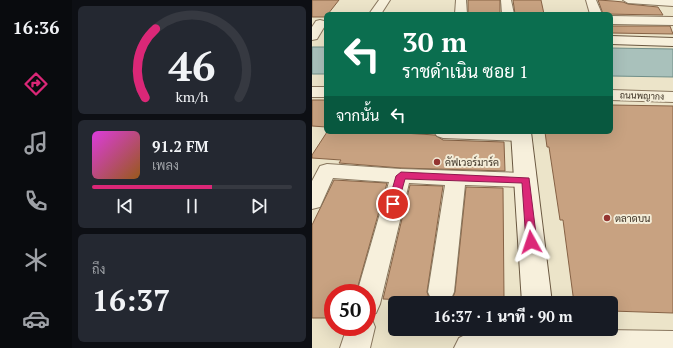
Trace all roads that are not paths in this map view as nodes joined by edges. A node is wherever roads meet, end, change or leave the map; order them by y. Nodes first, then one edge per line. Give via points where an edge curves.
1 (385, 0) edge
2 (461, 0) edge
3 (506, 0) edge
4 (591, 0) edge
5 (628, 0) edge
6 (673, 3) edge
7 (376, 12) edge
8 (461, 12) edge
9 (508, 12) edge
10 (595, 12) edge
11 (613, 20) edge
12 (673, 21) edge
13 (320, 24) dead end
14 (312, 36) edge
15 (613, 40) edge
16 (312, 41) edge
17 (324, 41) edge
18 (673, 42) edge
19 (312, 92) edge
20 (324, 92) edge
21 (613, 95) edge
22 (673, 97) edge
23 (521, 134) edge
24 (319, 170) edge
25 (401, 176) junction
26 (456, 178) junction
27 (526, 180) junction
28 (312, 201) edge
29 (372, 284) edge
30 (441, 292) dead end
31 (536, 296) edge
32 (358, 336) edge
33 (540, 340) edge
34 (673, 347) edge
35 (355, 348) edge
36 (469, 348) edge

1 - 7 street
2 - 8 street
3 - 9 street
4 - 10 street
5 - 6 street
11 - 12 street
13 - 14 street
15 - 18 main road
16 - 17 street
19 - 20 street
21 - 22 street, ถนนพญากง
23 - 27 main road
24 - 25 street
24 - 28 street
25 - 26 street
25 - 29 street
26 - 27 street
26 - 30 street
27 - 31 main road
32 - 35 street
33 - 34 main road
33 - 36 street

